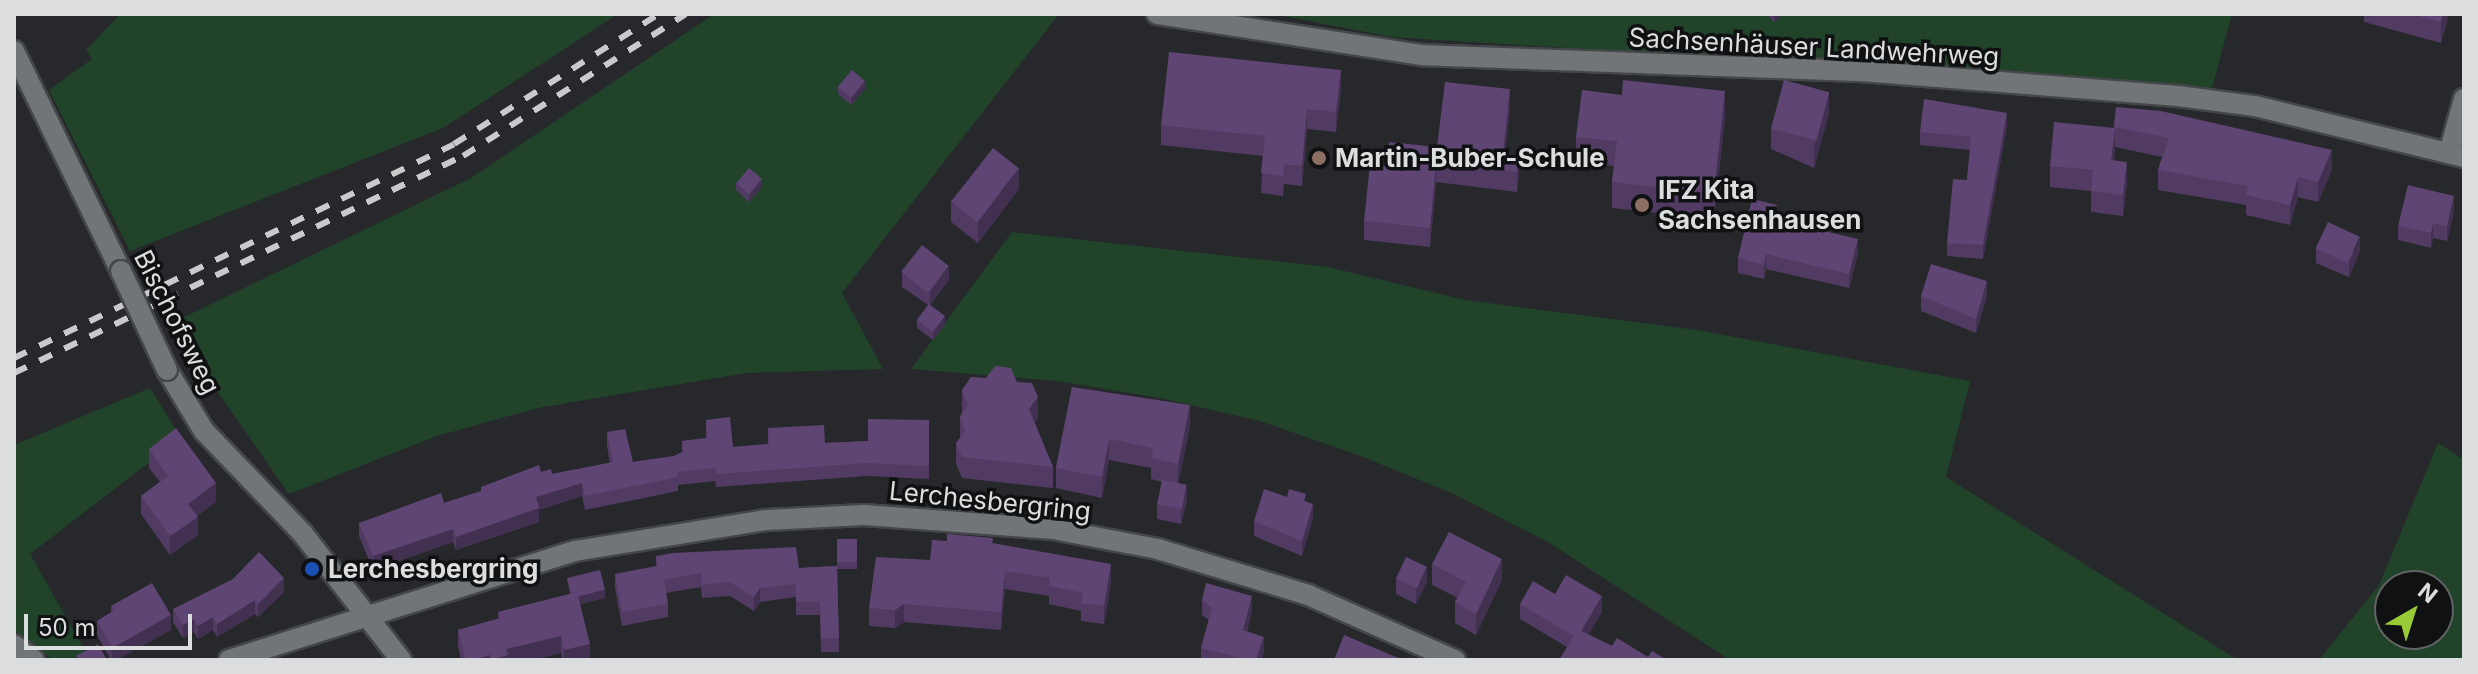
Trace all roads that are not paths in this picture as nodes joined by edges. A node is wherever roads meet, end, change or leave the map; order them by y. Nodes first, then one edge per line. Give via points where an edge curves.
1 (1157, 14) edge
2 (14, 51) edge
3 (2464, 99) edge
4 (2457, 155) edge
5 (367, 614) junction
6 (14, 645) edge
7 (34, 660) edge
8 (229, 660) edge
9 (401, 660) edge
10 (1455, 660) edge

1 - 4 street, Sachsenhäuser Landwehrweg via 1422,55 1861,71 2178,96 2255,106
2 - 5 street, Bischofsweg, bridge via 167,370 204,431 303,534
3 - 4 street
5 - 8 street, Lerchesbergring
5 - 9 street, Bischofsweg
5 - 10 street, Lerchesbergring via 508,569 670,532 781,519 949,518 1068,532 1224,567 1396,630
6 - 7 street

